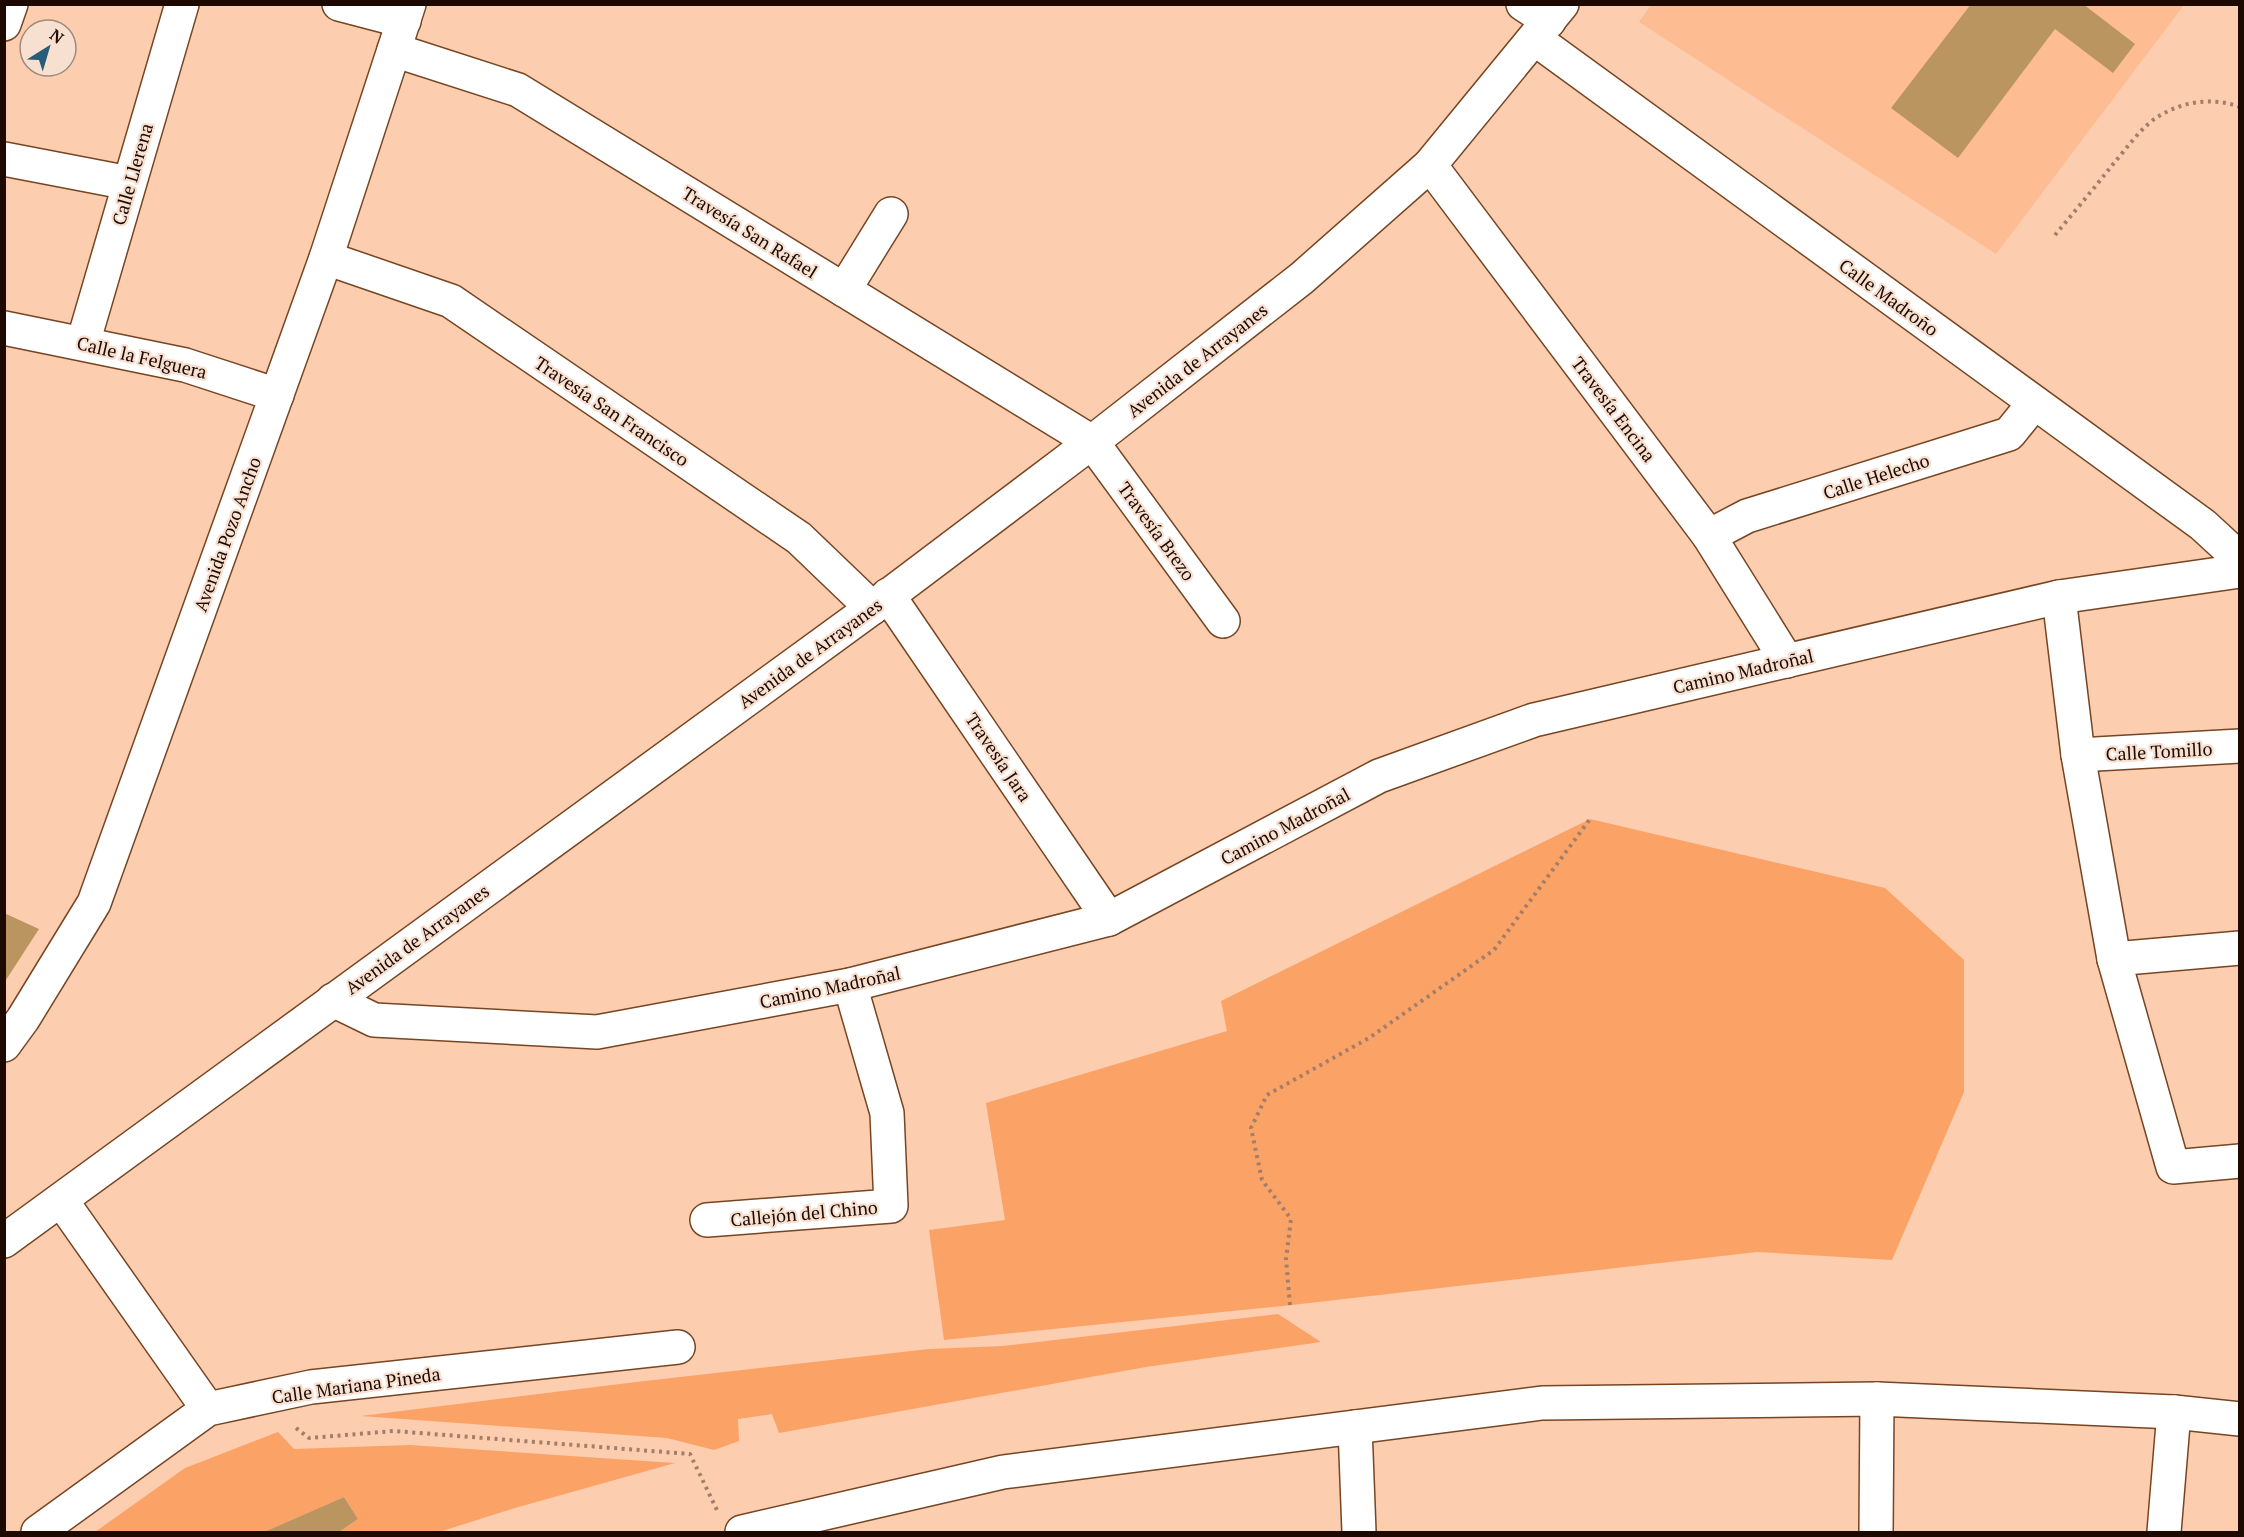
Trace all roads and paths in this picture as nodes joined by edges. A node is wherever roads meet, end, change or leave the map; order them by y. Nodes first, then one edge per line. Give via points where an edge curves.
1 (11, 4) edge
2 (182, 4) edge
3 (339, 4) edge
4 (1542, 17) edge
5 (4, 24) edge
6 (403, 25) edge
7 (2240, 107) edge
8 (4, 159) edge
9 (1430, 165) junction
10 (129, 183) junction
11 (891, 214) dead end
12 (2055, 236) dead end
13 (326, 258) junction
14 (844, 290) junction
15 (4, 328) edge
16 (82, 343) junction
17 (278, 395) junction
18 (2034, 404) junction
19 (1092, 442) junction
20 (1709, 536) junction
21 (2240, 559) edge
22 (2240, 571) edge
23 (2059, 597) junction
24 (880, 601) junction
25 (1223, 621) dead end
26 (1787, 661) junction
27 (2240, 746) edge
28 (2078, 755) junction
29 (1590, 819) dead end
30 (1109, 919) junction
31 (2240, 948) edge
32 (2114, 959) junction
33 (850, 985) junction
34 (333, 1000) junction
35 (11, 1024) edge
36 (2240, 1161) edge
37 (61, 1200) junction
38 (707, 1220) dead end
39 (4, 1241) edge
40 (1290, 1305) dead end
41 (678, 1347) dead end
42 (274, 1395) junction
43 (1877, 1399) junction
44 (208, 1409) junction
45 (2174, 1412) junction
46 (2240, 1419) edge
47 (1355, 1427) junction
48 (841, 1521) edge
49 (730, 1523) edge
50 (38, 1533) edge
51 (1359, 1533) edge
52 (1876, 1533) edge
53 (2164, 1533) edge

1 - 5 street
2 - 10 street, Calle Llerena
3 - 6 street, Travesía San Rafael
4 - 9 street, Avenida de Arrayanes
4 - 18 street, Calle Madroño
6 - 13 street, Avenida Pozo Ancho
6 - 14 street, Travesía San Rafael via 518,90
7 - 12 path via 2225,101 2202,101 2178,106 2157,117 2129,145
8 - 10 street
9 - 19 street, Avenida de Arrayanes via 1302,278
9 - 20 street, Travesía Encina
10 - 16 street, Calle Llerena
11 - 14 street
13 - 17 street, Avenida Pozo Ancho
13 - 24 street, Travesía San Francisco via 451,301 799,538
14 - 19 street, Travesía San Rafael
15 - 16 street, Calle la Felguera
16 - 17 street, Calle la Felguera via 185,365
17 - 35 street, Avenida Pozo Ancho via 94,903
18 - 20 street, Calle Helecho via 2009,434 1748,516
18 - 21 street, Calle Madroño via 2203,525
19 - 24 street, Avenida de Arrayanes
19 - 25 street, Travesía Brezo
20 - 26 street, Travesía Encina
22 - 23 street, Camino Madroñal
23 - 26 street, Camino Madroñal
23 - 28 street
24 - 30 street, Travesía Jara
24 - 34 street, Avenida de Arrayanes
26 - 30 street, Camino Madroñal via 1534,720 1379,776
27 - 28 street, Calle Tomillo
28 - 32 street
29 - 40 path via 1494,950 1369,1038 1267,1095 1251,1128 1262,1180 1291,1219 1286,1259
30 - 33 street, Camino Madroñal
31 - 32 street
32 - 36 street via 2173,1167
33 - 34 street, Camino Madroñal via 597,1032 374,1020
33 - 38 street, Callejón del Chino via 887,1113 891,1206
34 - 37 street, Avenida de Arrayanes
37 - 39 street, Avenida de Arrayanes
37 - 44 street
41 - 42 street, Calle Mariana Pineda via 311,1387
42 - 44 street, Calle Mariana Pineda
42 - 49 path via 293,1425 309,1438 394,1431 690,1454
43 - 45 street
43 - 47 street via 1542,1403
43 - 52 street
44 - 50 street, Calle Mariana Pineda
45 - 46 street
45 - 53 street
47 - 48 street via 1003,1472
47 - 51 street
48 - 49 street

